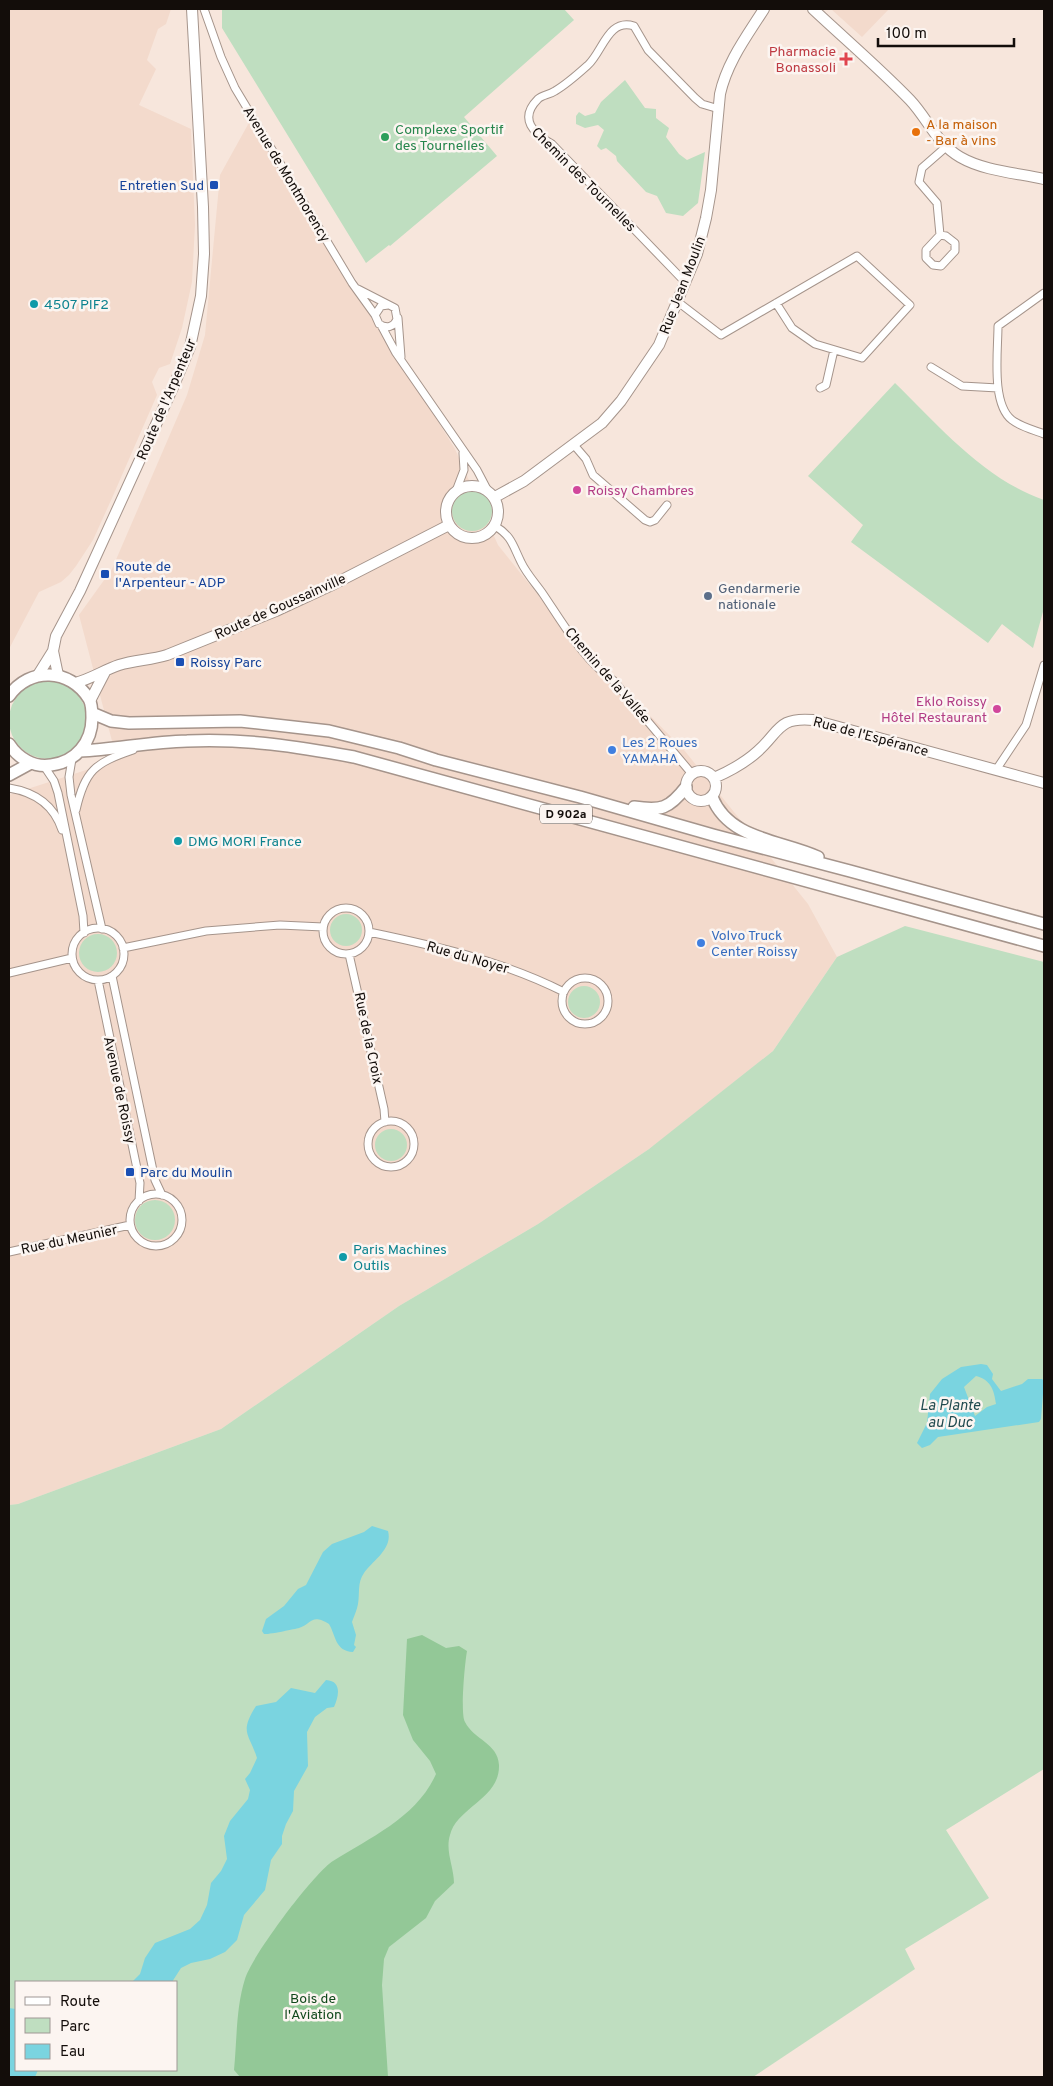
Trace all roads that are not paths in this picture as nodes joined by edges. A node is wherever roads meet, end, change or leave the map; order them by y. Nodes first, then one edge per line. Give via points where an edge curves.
1 (192, 9) edge
2 (204, 9) edge
3 (209, 9) edge
4 (764, 9) edge
5 (813, 9) edge
6 (221, 57) junction
7 (719, 109) junction
8 (946, 147) junction
9 (1044, 179) edge
10 (940, 235) junction
11 (685, 282) junction
12 (357, 289) junction
13 (1044, 293) edge
14 (678, 302) junction
15 (776, 303) junction
16 (388, 305) junction
17 (375, 315) junction
18 (398, 316) junction
19 (381, 326) junction
20 (834, 350) junction
21 (401, 358) junction
22 (932, 367) dead end
23 (820, 388) dead end
24 (998, 388) junction
25 (1044, 434) edge
26 (574, 445) junction
27 (462, 450) junction
28 (456, 491) junction
29 (492, 494) junction
30 (667, 506) dead end
31 (449, 525) junction
32 (495, 526) junction
33 (53, 651) junction
34 (1044, 665) edge
35 (105, 672) junction
36 (38, 675) junction
37 (58, 675) junction
38 (75, 683) junction
39 (9, 696) edge
40 (90, 701) junction
41 (92, 714) junction
42 (150, 743) junction
43 (9, 744) edge
44 (76, 755) junction
45 (30, 762) junction
46 (44, 766) junction
47 (996, 770) junction
48 (692, 774) junction
49 (9, 776) edge
50 (714, 778) junction
51 (1044, 783) edge
52 (686, 787) junction
53 (9, 788) edge
54 (580, 797) junction
55 (712, 797) junction
56 (76, 810) junction
57 (68, 846) junction
58 (850, 870) junction
59 (1044, 924) edge
60 (322, 927) junction
61 (102, 929) junction
62 (369, 932) junction
63 (84, 933) junction
64 (1044, 946) edge
65 (123, 948) junction
66 (349, 954) junction
67 (72, 958) junction
68 (9, 973) edge
69 (112, 976) junction
70 (98, 980) junction
71 (564, 992) junction
72 (385, 1122) junction
73 (162, 1195) junction
74 (138, 1200) junction
75 (130, 1226) junction
76 (9, 1252) edge

1 - 33 street, Route de l'Arpenteur via 204,254 201,296 190,347 80,591 56,636
2 - 6 street, Avenue de Montmorency
3 - 6 street, Avenue de Montmorency
4 - 7 street, Rue Jean Moulin via 730,64 722,86
5 - 8 street via 912,102
6 - 12 street, Avenue de Montmorency via 235,88
7 - 11 street, Rue Jean Moulin via 710,203 697,254
7 - 11 street, Chemin des Tournelles via 702,104 695,98 648,50 634,26 628,24 605,38 592,61 579,74 537,100 528,119 531,129 552,144
8 - 9 street via 962,158 993,169
8 - 10 street via 922,168 919,182 938,203
10 - 10 street via 955,243 955,251 941,266 933,265 926,258 926,250
11 - 14 street, Rue Jean Moulin
12 - 16 street
12 - 17 street, Avenue de Montmorency
13 - 24 street via 998,326
14 - 15 street via 721,335
14 - 26 street, Rue Jean Moulin via 659,345 621,400 602,422
15 - 20 street via 792,328 815,344
15 - 20 street via 857,256 910,305 862,358
16 - 17 street via 381,306
16 - 18 street via 395,308
17 - 19 street
18 - 19 street via 393,325
18 - 21 street
19 - 21 street
20 - 23 street via 826,385
21 - 27 street
22 - 24 street via 962,386
24 - 25 street via 1004,411 1013,421
26 - 29 street, Rue Jean Moulin via 508,492
26 - 30 street via 586,459 593,475 645,520 656,520
27 - 28 street via 464,470
27 - 29 street
28 - 29 street via 472,485
28 - 31 street via 446,508
29 - 32 street via 499,512
31 - 32 street via 463,537 472,538 481,537
31 - 35 street, Route de Goussainville via 276,611 153,660 120,665
32 - 48 street, Chemin de la Vallée via 512,542 521,562 569,633 602,672 614,680
33 - 36 street, Route de l'Arpenteur
33 - 37 street, Route de l'Arpenteur
34 - 47 street via 1026,725
35 - 38 street, Route de Goussainville
35 - 40 street
36 - 37 main road
36 - 39 main road via 17,686
37 - 38 main road
38 - 40 main road
40 - 41 main road
41 - 44 main road via 88,740
41 - 54 main road, D 902a via 129,724 240,721 329,731
42 - 44 main road, D 902a
42 - 56 street via 104,761 94,770 80,791
42 - 64 main road, D 902a via 244,741 298,746 354,757
43 - 45 main road
44 - 46 main road via 63,763
44 - 56 street via 69,777
45 - 46 main road
45 - 49 main road
46 - 57 street via 58,792
47 - 50 street, Rue de l'Espérance via 799,718 785,722 759,750 735,769
47 - 51 street, Rue de l'Espérance
48 - 50 street via 702,771
48 - 52 street
50 - 55 street via 716,788
52 - 54 main road via 666,807 648,809
52 - 55 street via 689,796 698,801
53 - 57 street via 25,791 45,802 57,816
54 - 58 main road, D 902a
55 - 58 main road via 727,821 740,830 804,850
56 - 61 street
57 - 63 street
58 - 59 main road, D 902a
60 - 62 street via 334,910 348,907 362,913
60 - 65 street via 280,925 206,931
60 - 66 street via 329,947 335,952
61 - 63 street
61 - 65 street via 115,935
62 - 66 street via 363,947
62 - 71 street, Rue du Noyer via 445,949
63 - 67 street via 74,944
65 - 69 street via 122,964
66 - 72 street, Rue de la Croix
67 - 68 street
67 - 70 street via 84,976
69 - 70 street
69 - 73 street, Avenue de Roissy via 155,1180
70 - 74 street, Avenue de Roissy via 140,1183
71 - 71 street via 563,1008 580,1023 594,1022 608,1005 606,990 595,980 580,978
72 - 72 street via 373,1130 369,1151 379,1164 396,1167 410,1157 413,1138 400,1123
73 - 74 street via 153,1194
73 - 75 street via 181,1211 181,1228 172,1242 148,1246 136,1238
74 - 75 street via 130,1216
75 - 76 street, Rue du Meunier

